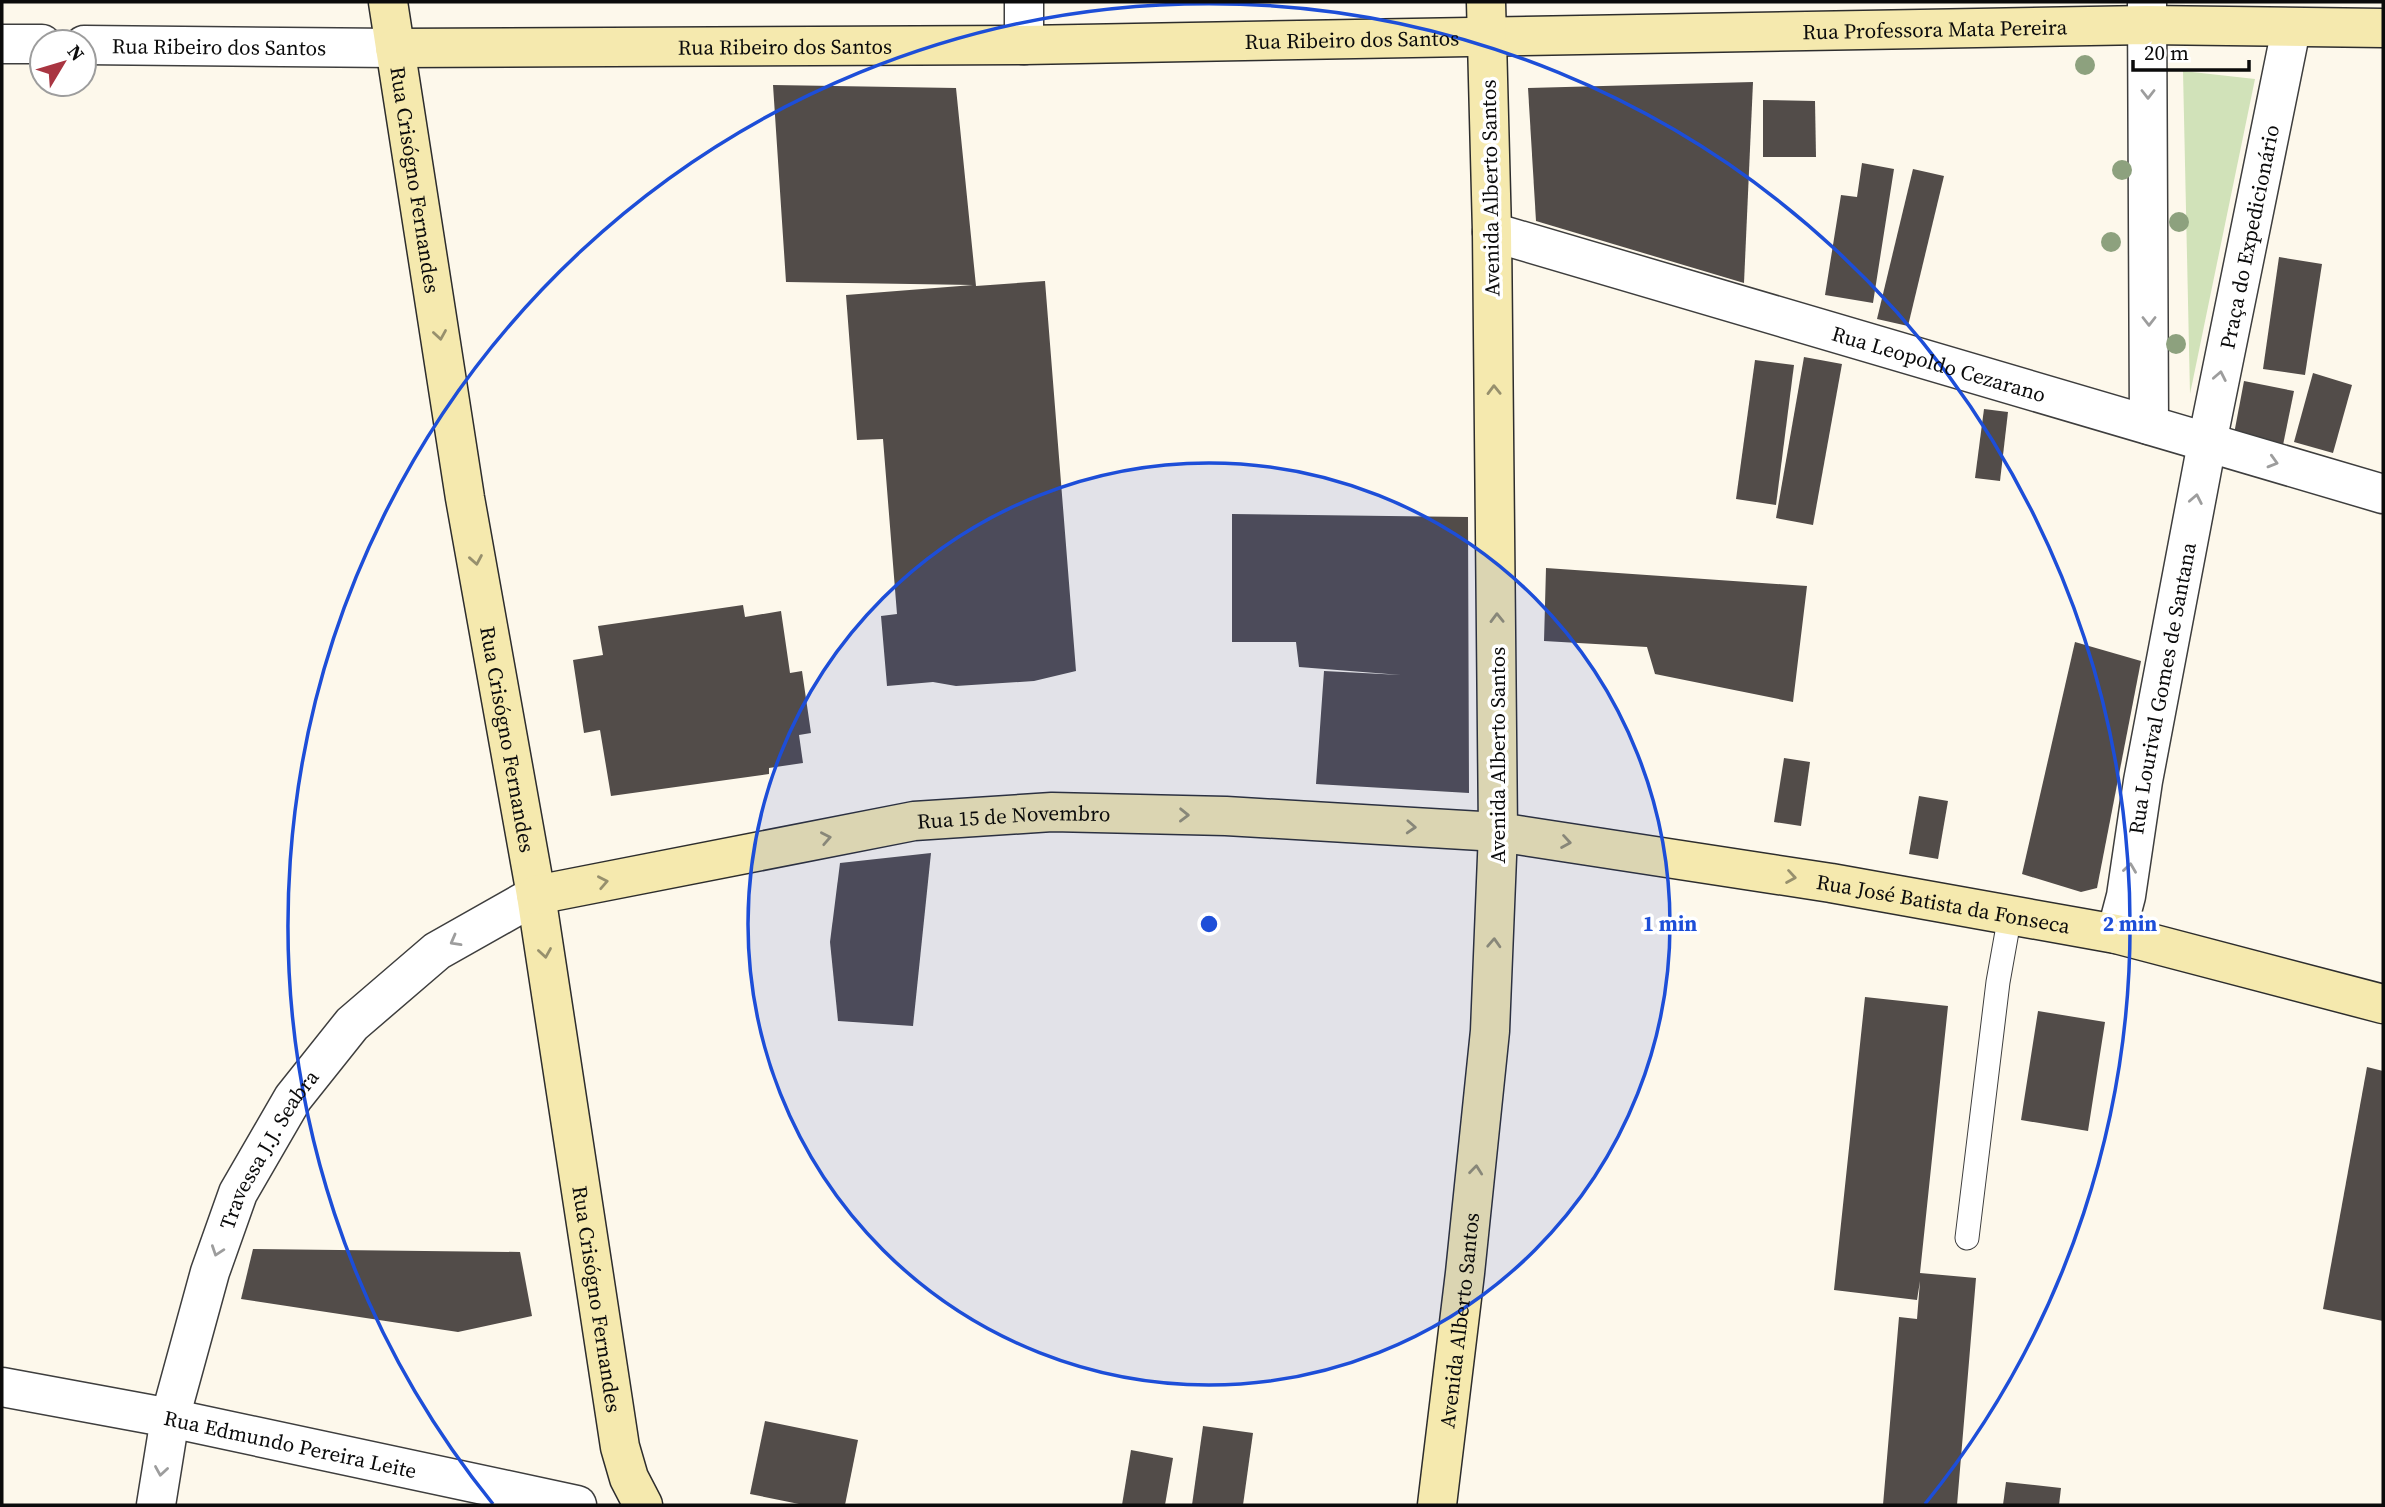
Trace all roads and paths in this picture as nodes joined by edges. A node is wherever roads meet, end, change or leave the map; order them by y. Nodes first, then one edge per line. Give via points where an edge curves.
1 (387, 2) edge
2 (1024, 2) edge
3 (2147, 14) edge
4 (1486, 18) edge
5 (2383, 28) edge
6 (2291, 29) junction
7 (2, 44) edge
8 (28, 44) edge
9 (98, 45) edge
10 (1024, 45) junction
11 (395, 48) junction
12 (1492, 232) junction
13 (2149, 425) junction
14 (2207, 443) junction
15 (2383, 494) edge
16 (1498, 832) junction
17 (536, 895) junction
18 (2010, 915) junction
19 (2116, 934) junction
20 (2383, 1004) edge
21 (1967, 1238) dead end
22 (2, 1387) edge
23 (170, 1418) junction
24 (632, 1496) edge
25 (156, 1505) edge
26 (577, 1505) edge
27 (1437, 1505) edge

1 - 11 main road, Rua Crisógno Fernandes
2 - 10 street
3 - 4 main road, Rua Professora Mata Pereira
3 - 6 main road, Rua Professora Mata Pereira
3 -> 13 street
4 - 10 main road, Rua Ribeiro dos Santos
4 - 12 main road, Avenida Alberto Santos
5 - 6 main road, Rua Professora Mata Pereira
14 -> 6 street, Praça do Expedicionário
7 - 8 street
9 - 11 street, Rua Ribeiro dos Santos
10 - 11 main road, Rua Ribeiro dos Santos
11 -> 17 main road, Rua Crisógno Fernandes via 463,485
12 - 13 street, Rua Leopoldo Cezarano
16 -> 12 main road, Avenida Alberto Santos
13 - 14 street, Rua Leopoldo Cezarano
14 -> 15 street, Rua Leopoldo Cezarano
19 -> 14 street, Rua Lourival Gomes de Santana
17 -> 16 main road, Rua 15 de Novembro via 914,821 1052,811
16 -> 18 main road, Rua José Batista da Fonseca
27 -> 16 main road, Avenida Alberto Santos via 1490,1031
17 -> 23 street, Travessa J.J. Seabra via 437,951 352,1024 293,1098 238,1193 210,1272
17 -> 24 main road, Rua Crisógno Fernandes via 620,1447
18 - 19 main road, Rua José Batista da Fonseca
18 - 21 lane via 1997,982
19 - 20 main road, Rua José Batista da Fonseca
22 - 23 street, Rua Edmundo Pereira Leite
23 -> 25 street, Travessa J.J. Seabra
23 - 26 street, Rua Edmundo Pereira Leite

